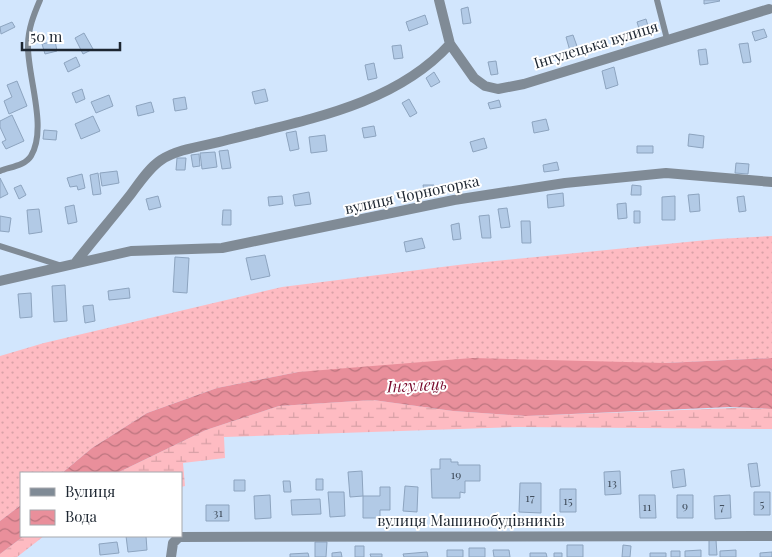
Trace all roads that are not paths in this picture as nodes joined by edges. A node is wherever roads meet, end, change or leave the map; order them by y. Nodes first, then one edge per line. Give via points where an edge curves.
1 (40, 0) edge
2 (439, 0) edge
3 (657, 0) edge
4 (769, 9) dead end
5 (667, 39) junction
6 (450, 44) junction
7 (0, 171) edge
8 (772, 182) edge
9 (0, 246) edge
10 (76, 262) junction
11 (59, 266) junction
12 (0, 281) edge
13 (772, 536) edge
14 (179, 537) edge
15 (182, 537) edge
16 (171, 557) edge

1 - 7 lane via 28,45 37,110 36,139 26,161
2 - 6 street
3 - 5 lane
4 - 5 street, Інгулецька вулиця
5 - 6 street, Інгулецька вулиця via 524,84 498,89 485,86 474,78
6 - 10 street via 413,76 371,99 288,126 162,159 147,173
8 - 10 street, вулиця Чорногорка via 666,173 565,183 454,200 222,248 131,251
9 - 11 lane
10 - 11 street, вулиця Чорногорка
11 - 12 street, вулиця Чорногорка
13 - 15 street, вулиця Машинобудівників
14 - 16 street, вулиця Машинобудівників via 173,543

